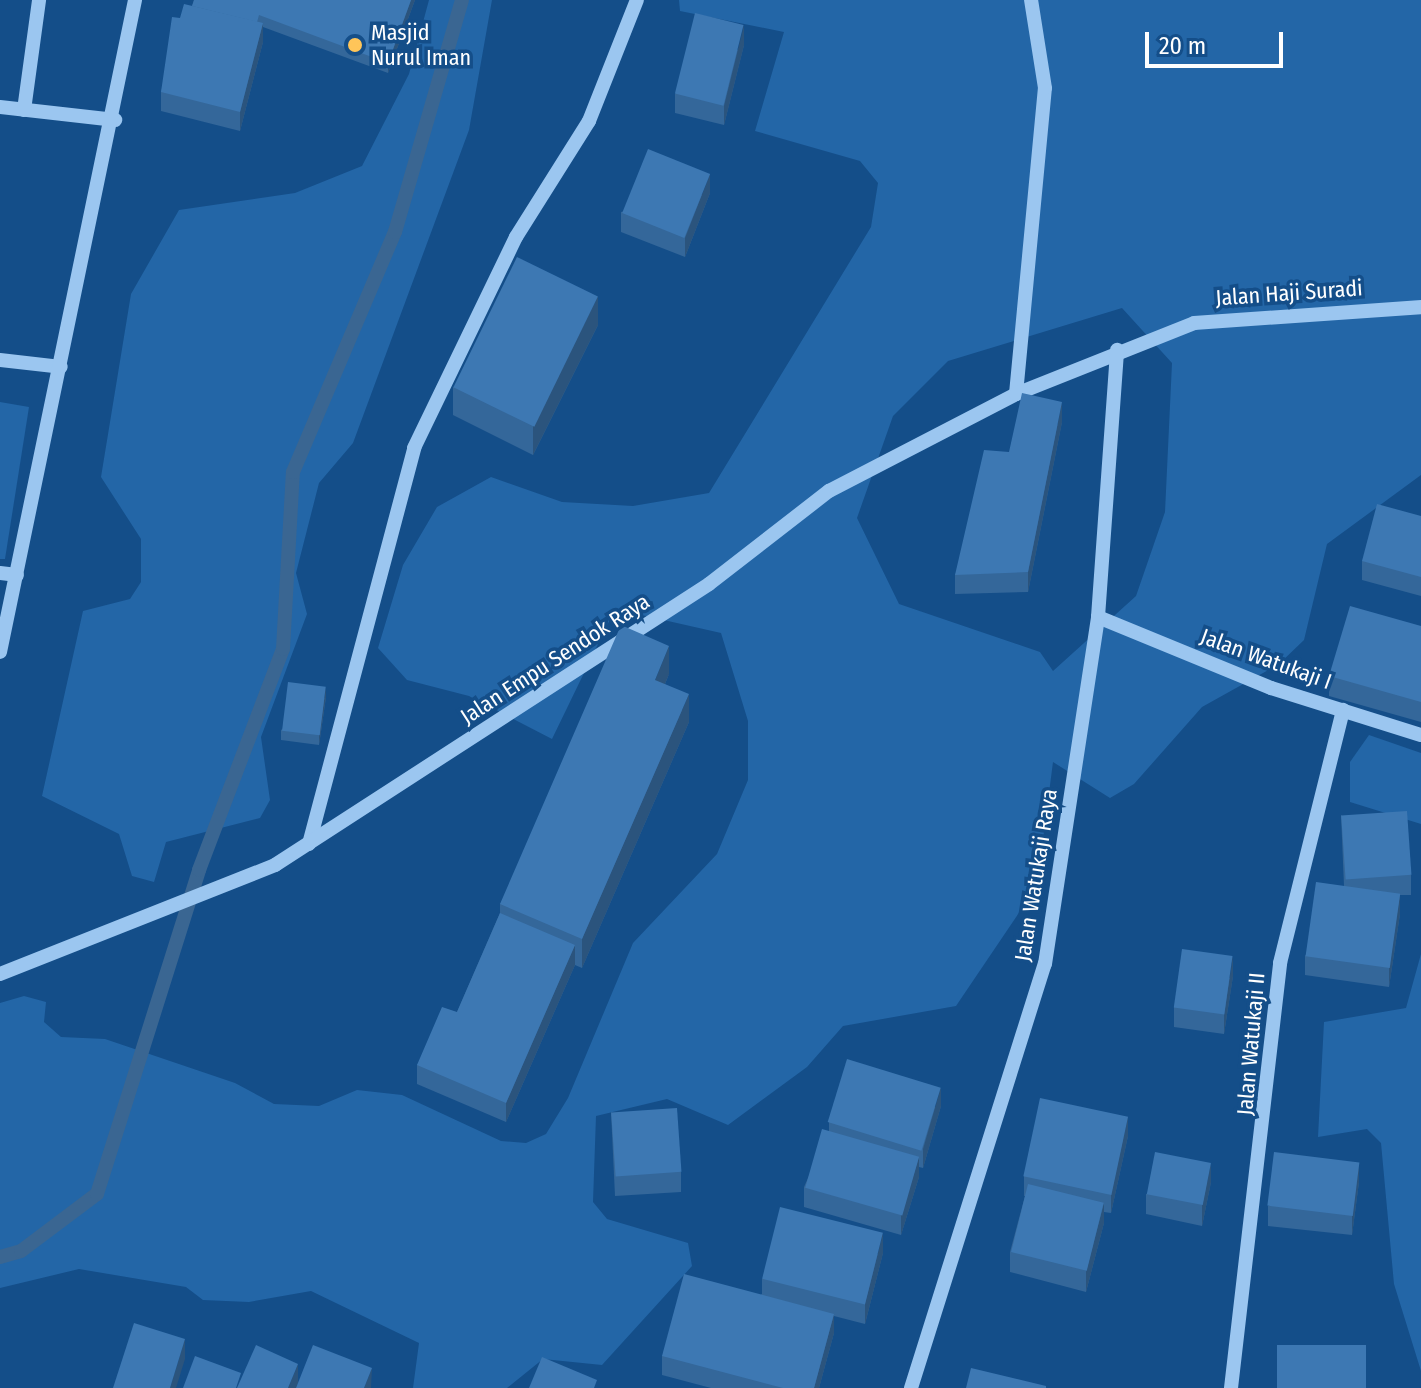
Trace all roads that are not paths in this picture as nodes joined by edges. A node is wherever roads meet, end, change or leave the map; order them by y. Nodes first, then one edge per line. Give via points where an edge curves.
1 (39, 0) edge
2 (135, 0) edge
3 (637, 0) edge
4 (1031, 0) edge
5 (0, 107) edge
6 (24, 110) junction
7 (115, 120) junction
8 (1421, 307) edge
9 (1117, 350) junction
10 (0, 360) edge
11 (61, 367) junction
12 (1016, 394) junction
13 (0, 573) edge
14 (17, 575) junction
15 (1098, 617) junction
16 (0, 652) edge
17 (1343, 710) junction
18 (1421, 735) edge
19 (309, 844) junction
20 (0, 974) edge
21 (911, 1388) edge
22 (1231, 1388) edge

1 - 6 street
2 - 7 street
3 - 19 street via 589,121 516,237 414,448
4 - 12 street via 1045,88
5 - 6 street
6 - 7 street
7 - 11 street
8 - 9 street, Jalan Haji Suradi via 1224,318
9 - 12 street, Jalan Empu Sendok Raya
9 - 15 street, Jalan Watukaji Raya
10 - 11 street
11 - 14 street
12 - 19 street, Jalan Empu Sendok Raya via 829,491 709,584
13 - 14 street
14 - 16 street
15 - 17 street, Jalan Watukaji I
15 - 21 street, Jalan Watukaji Raya via 1045,964
17 - 18 street, Jalan Watukaji I
17 - 22 street, Jalan Watukaji II via 1280,963
19 - 20 street, Jalan Empu Sendok Raya via 275,865

